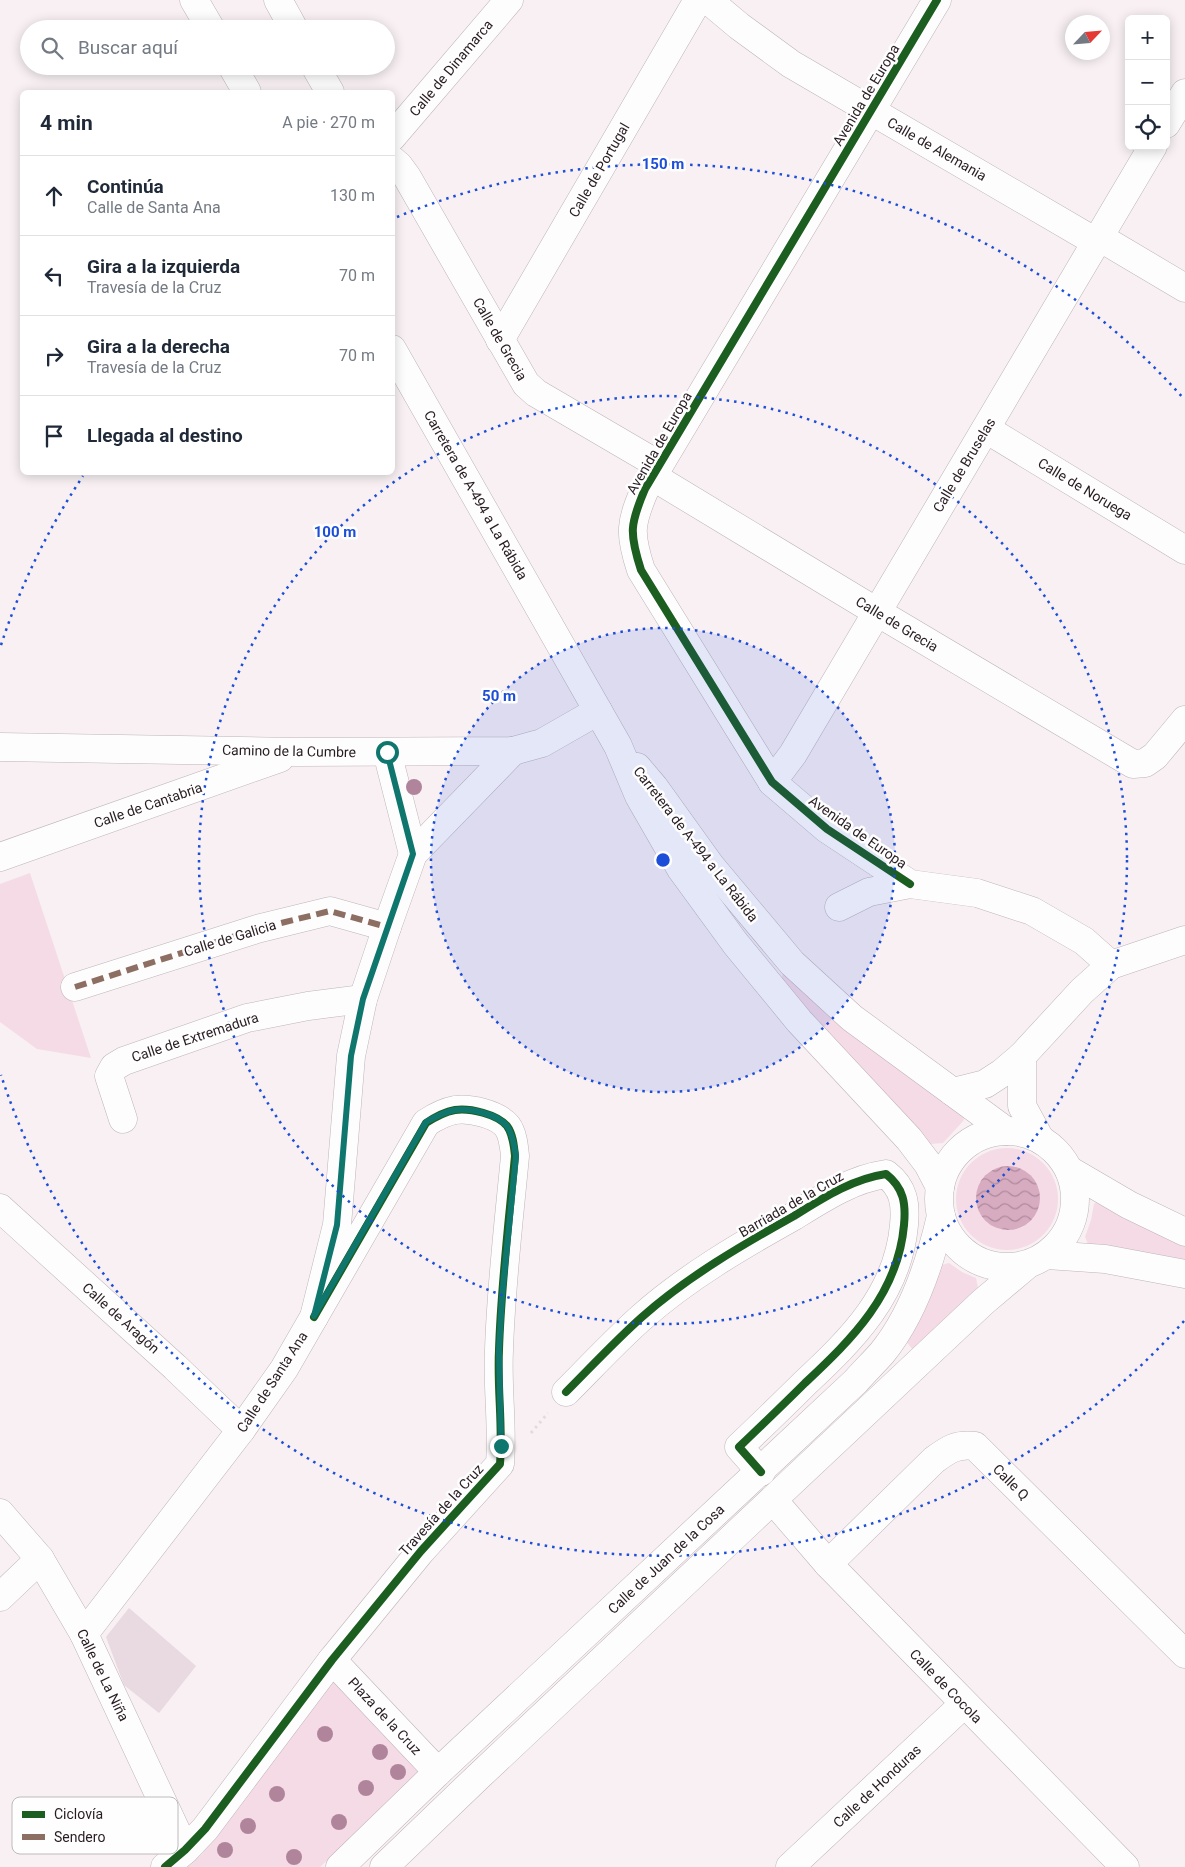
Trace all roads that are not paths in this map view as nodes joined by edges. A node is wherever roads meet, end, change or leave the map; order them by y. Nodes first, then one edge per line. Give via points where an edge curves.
1 (194, 0) edge
2 (278, 0) edge
3 (508, 0) edge
4 (698, 0) edge
5 (708, 0) edge
6 (937, 0) edge
7 (206, 20) edge
8 (289, 20) edge
9 (237, 75) edge
10 (320, 75) edge
11 (246, 90) edge
12 (329, 90) edge
13 (1185, 93) edge
14 (871, 110) junction
15 (1170, 117) edge
16 (395, 132) edge
17 (1151, 150) edge
18 (395, 163) edge
19 (1098, 240) junction
20 (1185, 288) edge
21 (500, 340) junction
22 (395, 354) edge
23 (986, 429) junction
24 (656, 470) junction
25 (1185, 550) edge
26 (877, 612) junction
27 (598, 711) junction
28 (1185, 720) edge
29 (618, 746) junction
30 (0, 747) edge
31 (513, 751) junction
32 (296, 752) junction
33 (387, 752) junction
34 (772, 782) junction
35 (413, 854) junction
36 (0, 857) edge
37 (910, 884) junction
38 (839, 907) dead end
39 (387, 927) junction
40 (1185, 940) edge
41 (1111, 965) junction
42 (75, 987) dead end
43 (363, 999) junction
44 (1012, 1064) junction
45 (953, 1092) junction
46 (983, 1114) junction
47 (123, 1119) dead end
48 (1006, 1131) junction
49 (1040, 1139) junction
50 (970, 1141) junction
51 (1069, 1170) junction
52 (940, 1187) junction
53 (0, 1208) edge
54 (941, 1216) junction
55 (1185, 1232) edge
56 (1037, 1260) junction
57 (1185, 1274) edge
58 (314, 1316) junction
59 (566, 1392) road end
60 (241, 1430) junction
61 (761, 1472) junction
62 (773, 1500) junction
63 (0, 1513) edge
64 (40, 1559) junction
65 (828, 1564) junction
66 (0, 1597) edge
67 (84, 1634) junction
68 (1185, 1654) edge
69 (332, 1660) junction
70 (964, 1704) junction
71 (438, 1772) junction
72 (150, 1797) edge
73 (175, 1859) edge
74 (340, 1867) edge
75 (384, 1867) edge
76 (790, 1867) edge
77 (1125, 1867) edge

1 - 7 street
2 - 8 street
3 - 16 street, Calle de Dinamarca
4 - 21 street, Calle de Portugal
5 - 14 street, Calle de Alemania via 791,64
6 - 14 street, Avenida de Europa
9 - 11 street
10 - 12 street
13 - 15 street
14 - 19 street, Calle de Alemania
14 - 24 street, Avenida de Europa
17 - 19 street, Calle de Bruselas
18 - 21 street, Calle de Grecia
19 - 20 street, Calle de Alemania
19 - 23 street, Calle de Bruselas
21 - 24 street, Calle de Grecia via 526,384 536,393
22 - 27 street, Carretera de A-494 a La Rábida
23 - 25 street, Calle de Noruega
23 - 26 street, Calle de Bruselas
24 - 26 street, Calle de Grecia
24 - 34 street, Avenida de Europa via 633,517 633,545 641,570
26 - 28 street, Calle de Grecia via 1133,764 1145,763 1155,756
26 - 34 street, Calle de Bruselas via 793,754
27 - 29 street, Carretera de A-494 a La Rábida
27 - 31 street, Camino de la Cumbre via 542,743
29 - 45 street, Carretera de A-494 a La Rábida via 654,787 710,865 792,963 852,1018
29 - 52 street, Carretera de A-494 a La Rábida via 639,796 681,869 729,936 799,1021 909,1139
30 - 32 street, Camino de la Cumbre
31 - 33 street, Camino de la Cumbre
31 - 35 street, Calle de Santa Ana
32 - 33 street, Camino de la Cumbre
32 - 36 street, Calle de Cantabria
33 - 35 street
34 - 37 street, Avenida de Europa via 827,829
35 - 39 street, Calle de Santa Ana
37 - 38 street via 869,892
37 - 41 street via 977,894 1032,911 1084,941
39 - 42 street, Calle de Galicia via 330,911 257,929
39 - 43 street, Calle de Santa Ana
40 - 41 street
41 - 44 street
43 - 47 street, Calle de Extremadura via 247,1018 124,1061 114,1067 109,1076
43 - 58 street, Calle de Santa Ana via 351,1056 337,1225
44 - 45 street via 985,1084
44 - 46 street
44 - 49 street via 1022,1106
45 - 46 street, Carretera de A-494 a La Rábida
46 - 48 street, Carretera de A-494 a La Rábida
46 - 50 street
48 - 49 street
48 - 50 street
49 - 51 street via 1057,1152
50 - 52 street via 946,1169
51 - 55 street via 1129,1205
51 - 56 street via 1075,1188 1070,1226 1060,1242
52 - 54 street
53 - 60 street, Calle de Aragón
54 - 56 street via 948,1234 961,1250 977,1261 996,1267 1016,1268
54 - 61 street, Calle de Juan de la Cosa via 919,1287 903,1321 882,1352
56 - 57 street via 1105,1259
56 - 62 street via 983,1302
58 - 60 street, Calle de Santa Ana via 284,1369
58 - 69 street, Travesía de la Cruz via 426,1122 455,1110 494,1117 506,1125 516,1156 499,1351 500,1464 421,1551
59 - 61 street, Barriada de la Cruz via 642,1316 678,1288 750,1240 828,1195 869,1177 886,1174 896,1182 904,1199 905,1215 903,1240 892,1274 875,1307 847,1343 739,1447
60 - 67 street, Calle de Santa Ana
61 - 71 street, Calle de Juan de la Cosa
62 - 65 street, Calle de Cocola
62 - 75 street
63 - 64 street, Calle de La Niña
64 - 66 street
64 - 67 street, Calle de La Niña
65 - 68 street, Calle Q via 934,1460 961,1444 975,1446
65 - 70 street, Calle de Cocola
67 - 72 street, Calle de La Niña
69 - 71 street, Plaza de la Cruz
69 - 73 street, Travesía de la Cruz via 205,1829
70 - 76 street, Calle de Honduras
70 - 77 street, Calle de Cocola
71 - 74 street, Calle de Juan de la Cosa

